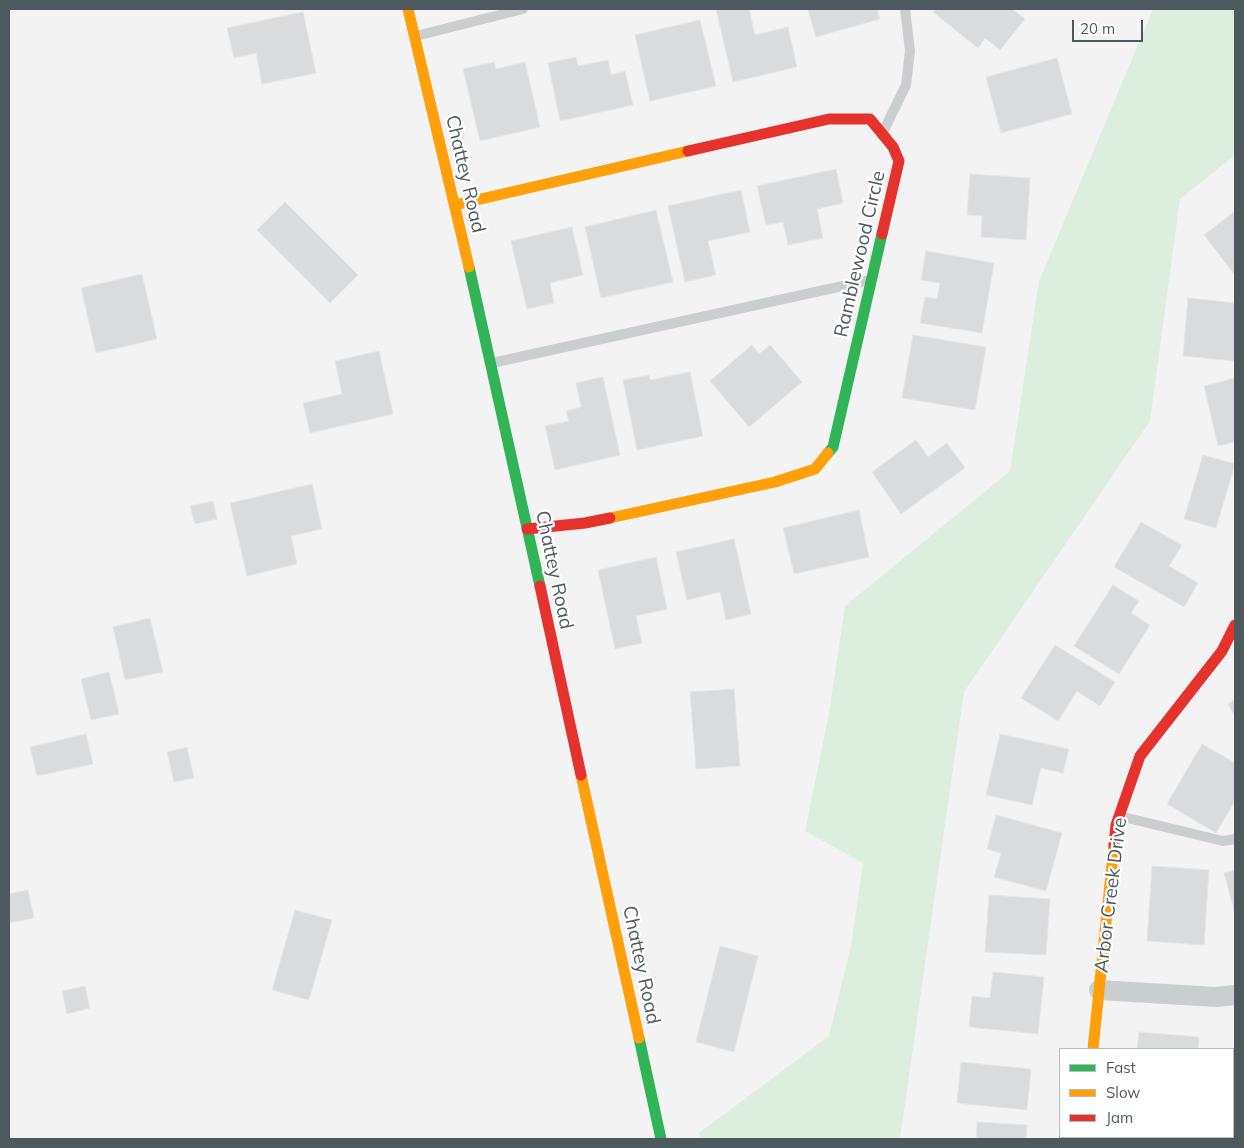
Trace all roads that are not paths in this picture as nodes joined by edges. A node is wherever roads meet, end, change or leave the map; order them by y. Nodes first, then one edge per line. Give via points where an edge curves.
1 (408, 9) edge
2 (523, 9) edge
3 (905, 9) edge
4 (415, 36) junction
5 (882, 134) junction
6 (455, 205) junction
7 (872, 279) junction
8 (491, 364) junction
9 (527, 529) junction
10 (1235, 625) edge
11 (1119, 816) junction
12 (1235, 839) edge
13 (1099, 990) junction
14 (1235, 994) edge
15 (1093, 1048) edge
16 (661, 1139) edge

1 - 4 street, Chattey Road
2 - 4 lane
3 - 5 lane via 910,51 906,85
4 - 6 street, Chattey Road
5 - 6 street, Ramblewood Circle via 870,119 829,119
5 - 7 street, Ramblewood Circle via 894,147 899,161
6 - 8 street, Chattey Road
7 - 8 lane
7 - 9 street, Ramblewood Circle via 833,447 815,470 775,482 585,523
8 - 9 street, Chattey Road
9 - 16 street, Chattey Road
10 - 11 street, Arbor Creek Drive via 1222,651 1140,756
11 - 12 lane via 1223,841
11 - 13 street, Arbor Creek Drive
13 - 14 street via 1216,997
13 - 15 street, Arbor Creek Drive

